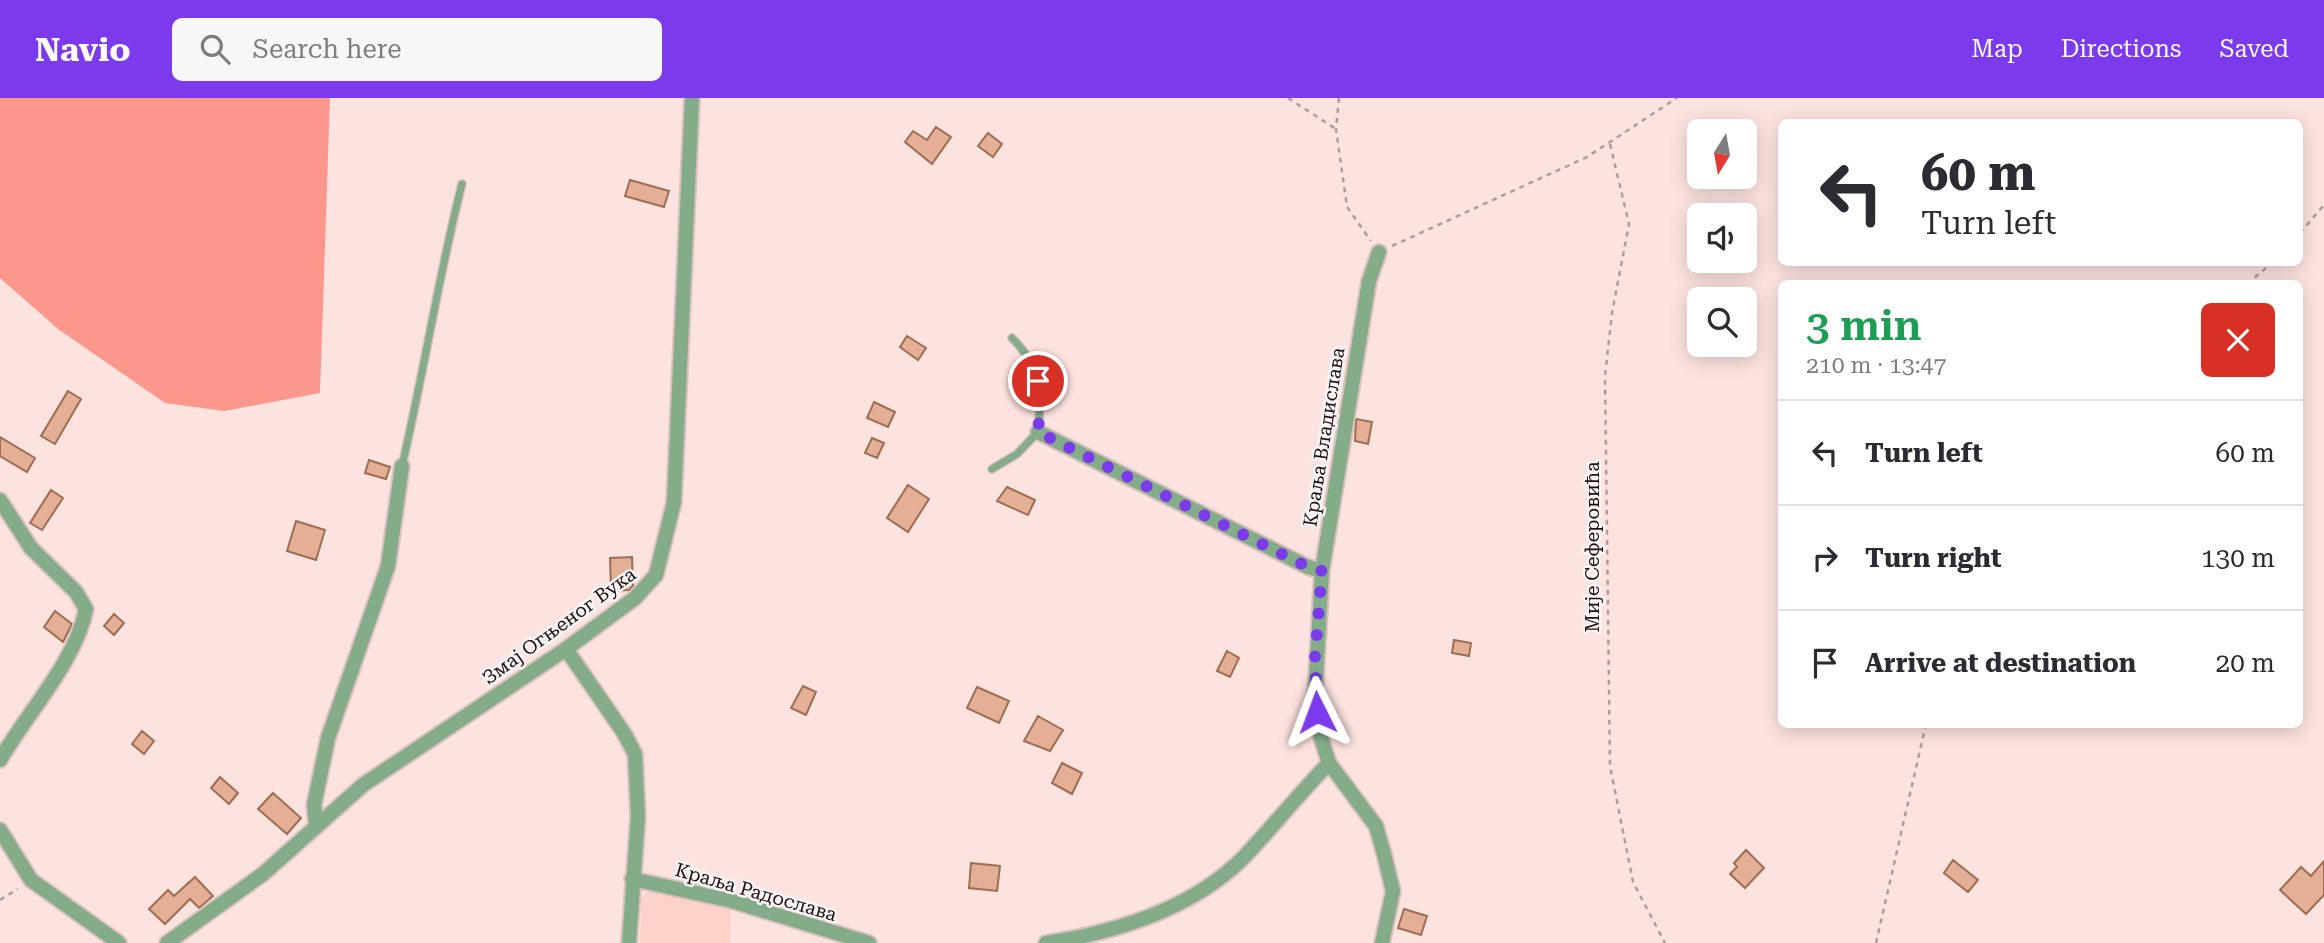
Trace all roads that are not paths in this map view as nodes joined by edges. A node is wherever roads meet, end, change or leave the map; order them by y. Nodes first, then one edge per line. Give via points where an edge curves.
1 (692, 98) edge
2 (462, 184) dead end
3 (1379, 252) road end
4 (1012, 338) dead end
5 (1038, 432) junction
6 (402, 466) joint
7 (992, 469) dead end
8 (0, 500) edge
9 (1322, 571) junction
10 (566, 649) junction
11 (0, 760) edge
12 (1329, 763) junction
13 (316, 824) junction
14 (0, 830) edge
15 (632, 879) junction
16 (119, 943) edge
17 (167, 943) edge
18 (629, 943) edge
19 (869, 943) edge
20 (1046, 943) edge
21 (1382, 943) edge

1 - 10 street, Змај Огњеног Вука via 674,502 663,558 651,583
2 - 6 lane via 440,269 425,371
3 - 9 street, Краља Владислава via 1369,281
4 - 5 lane via 1035,365 1041,397
5 - 7 lane via 1017,454
5 - 9 street
6 - 13 street via 388,566 328,738 314,805
8 - 11 street via 32,548 86,608 69,654
9 - 12 street, Краља Владислава via 1315,697
10 - 13 street, Змај Огњеног Вука via 363,785
10 - 15 street via 635,754 638,816
12 - 20 street via 1221,877 1167,910 1090,936
12 - 21 street, Краља Владислава via 1376,827 1384,854 1393,891
13 - 17 street, Змај Огњеног Вука via 263,874
14 - 16 street via 31,880
15 - 18 street
15 - 19 street, Краља Радослава via 732,901

